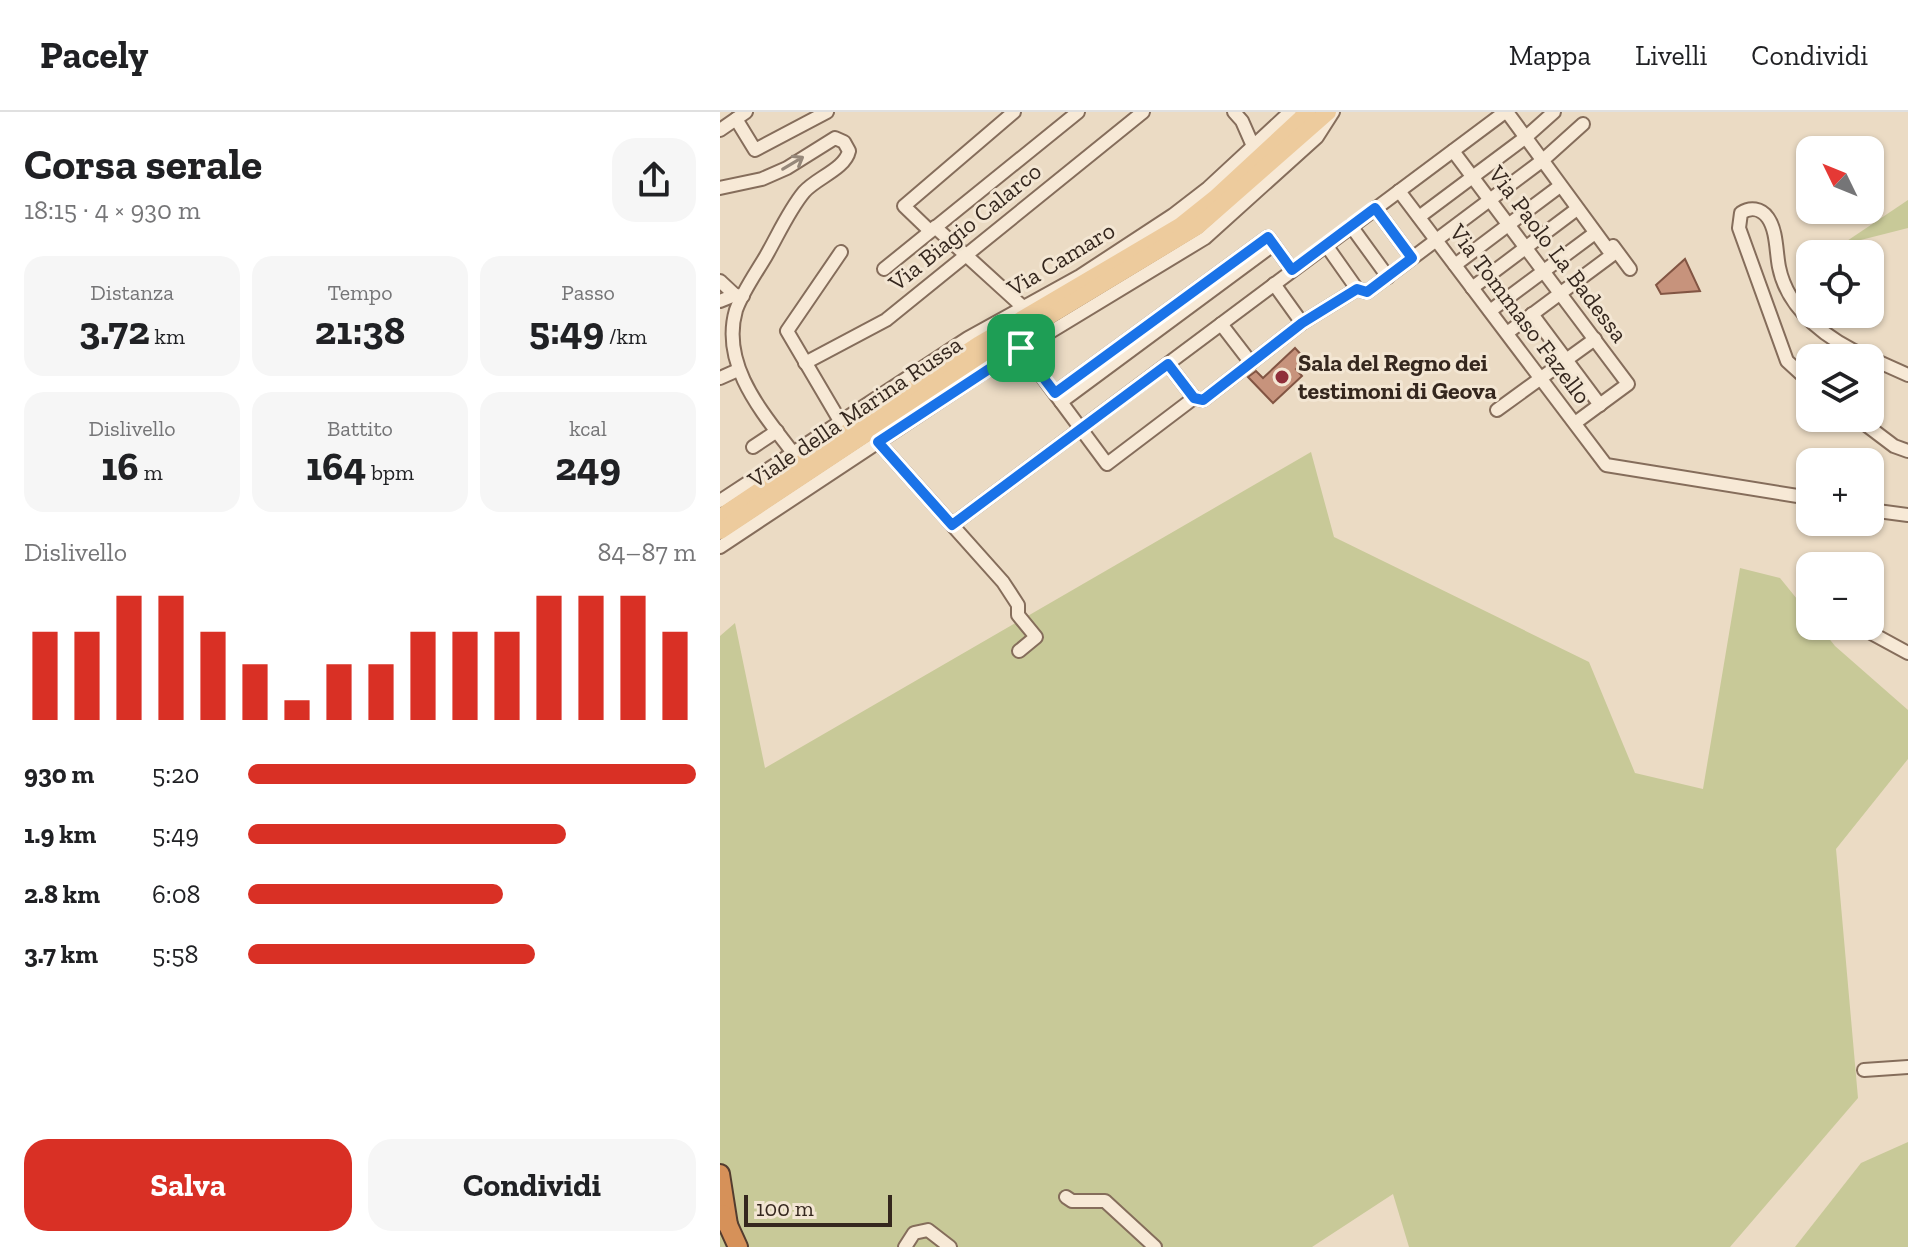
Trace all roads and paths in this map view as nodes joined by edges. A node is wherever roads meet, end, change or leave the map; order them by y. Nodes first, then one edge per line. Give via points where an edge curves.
1 (827, 112) edge
2 (1014, 112) edge
3 (1078, 112) edge
4 (1143, 112) edge
5 (1234, 112) edge
6 (1290, 112) edge
7 (1308, 112) edge
8 (1330, 112) edge
9 (1506, 112) edge
10 (1554, 112) edge
11 (741, 115) edge
12 (1583, 124) dead end
13 (720, 130) edge
14 (1526, 137) junction
15 (1253, 146) junction
16 (1453, 151) junction
17 (1543, 160) junction
18 (1472, 177) junction
19 (1560, 186) junction
20 (720, 188) edge
21 (1399, 191) junction
22 (1490, 200) junction
23 (1375, 208) junction
24 (1577, 209) junction
25 (1419, 217) junction
26 (1508, 225) junction
27 (1351, 226) junction
28 (933, 229) junction
29 (1595, 233) junction
30 (1437, 240) junction
31 (1326, 245) junction
32 (1526, 248) junction
33 (841, 252) dead end
34 (965, 254) junction
35 (1412, 258) junction
36 (1455, 265) junction
37 (884, 269) dead end
38 (1630, 269) dead end
39 (1292, 270) junction
40 (1543, 271) junction
41 (1388, 277) junction
42 (720, 281) edge
43 (1274, 284) junction
44 (1472, 288) junction
45 (1357, 289) junction
46 (1560, 294) junction
47 (739, 296) junction
48 (720, 301) edge
49 (1024, 308) junction
50 (1490, 311) junction
51 (1532, 314) junction
52 (733, 322) junction
53 (1302, 323) junction
54 (1221, 324) junction
55 (720, 327) edge
56 (1507, 333) junction
57 (1595, 339) junction
58 (1842, 344) edge
59 (734, 347) junction
60 (1021, 348) junction
61 (720, 352) edge
62 (1567, 360) junction
63 (805, 363) junction
64 (1251, 363) junction
65 (1168, 364) junction
66 (1884, 364) edge
67 (1796, 369) edge
68 (738, 370) junction
69 (1908, 375) edge
70 (720, 378) edge
71 (1541, 378) junction
72 (1058, 398) junction
73 (1194, 398) junction
74 (1600, 405) junction
75 (1497, 410) dead end
76 (840, 421) junction
77 (1575, 423) junction
78 (1081, 429) junction
79 (777, 431) junction
80 (1876, 432) edge
81 (878, 442) junction
82 (753, 447) dead end
83 (1908, 451) edge
84 (793, 453) junction
85 (1796, 496) edge
86 (720, 501) edge
87 (1884, 512) edge
88 (1908, 515) edge
89 (720, 517) edge
90 (952, 525) junction
91 (720, 531) edge
92 (720, 547) edge
93 (1884, 640) edge
94 (1019, 651) dead end
95 (1908, 653) edge
96 (1908, 1067) edge
97 (1864, 1070) dead end
98 (720, 1174) edge
99 (1066, 1197) dead end
100 (720, 1208) edge
101 (728, 1225) junction
102 (738, 1247) edge
103 (905, 1247) edge
104 (950, 1247) edge
105 (1155, 1247) edge

1 - 11 street via 755,150
2 - 28 street via 904,206
3 - 28 street
4 - 34 street, Via Biagio Calarco
5 - 15 street
6 - 15 street, Via Camaro
7 - 89 main road, Viale della Marina Russa via 1180,226 978,345
8 - 60 street via 1317,137 1205,238
8 - 91 main road, Viale della Marina Russa via 1197,227 985,355
9 - 14 street
9 - 16 street
10 - 14 street
11 - 13 street
12 - 17 street
14 - 17 street
14 - 18 street
15 - 49 street, Via Camaro via 1186,206
16 - 18 street, Via Paolo La Badessa
16 - 21 street
17 - 19 street
17 - 22 street
17 - 38 street
18 - 22 street, Via Paolo La Badessa
18 - 25 street
19 - 24 street
19 - 26 street
20 -> 47 street via 762,179 835,138 849,151 845,161 801,196
21 - 23 street
21 - 25 street, Via Tommaso Fazello
22 - 26 street, Via Paolo La Badessa
22 - 30 street
23 - 27 street
23 - 35 street
24 - 29 street
24 - 32 street
25 - 30 street, Via Tommaso Fazello
26 - 32 street, Via Paolo La Badessa
26 - 36 street
27 - 31 street
27 - 41 street
28 - 34 street
28 - 37 street
29 - 40 street
29 - 46 street via 1612,255
30 - 35 street
30 - 36 street, Via Tommaso Fazello
31 - 39 street
31 - 45 street
32 - 40 street, Via Paolo La Badessa
32 - 44 street
33 - 63 street via 787,331
34 - 49 street
34 - 63 street, Via Biagio Calarco via 886,320
35 - 41 street
36 - 44 street, Via Tommaso Fazello
39 - 43 street
39 - 72 street via 1273,245
40 - 46 street, Via Paolo La Badessa
40 - 50 street
41 - 45 street via 1367,292
42 - 47 street
43 - 53 street
43 - 54 street
44 - 50 street, Via Tommaso Fazello
45 - 53 street
46 - 51 street
46 - 57 street, Via Paolo La Badessa
47 - 48 street
47 - 52 street
49 - 76 street, Via Camaro
50 - 56 street, Via Tommaso Fazello
51 - 56 street
51 - 62 street
52 - 55 street
52 - 59 street
53 - 64 street
54 - 64 street
54 - 65 street
56 - 71 street, Via Tommaso Fazello
57 - 62 street
57 - 74 street, Via Paolo La Badessa via 1628,384
58 - 67 street via 1805,315 1782,280 1769,220 1759,210 1748,209 1738,223 1787,361
59 - 61 street
59 - 68 street
60 - 72 street
60 - 81 street
62 - 71 street
62 - 74 street
63 - 76 street
64 - 73 street via 1203,400
65 - 73 street
65 - 78 street
66 - 69 street
68 - 70 street
68 - 79 street
71 - 75 street
71 - 77 street, Via Tommaso Fazello
72 - 78 street
73 - 78 street via 1107,464
74 - 77 street
76 - 84 street, Via Camaro
77 - 85 street, Via Tommaso Fazello via 1606,465
78 - 90 street
79 - 82 street
79 - 84 street
80 - 83 street
81 - 90 street
81 - 92 street
84 - 86 street, Via Camaro
87 - 88 street
90 - 94 street via 1003,582 1018,605 1018,615 1036,637
93 - 95 street
96 - 97 street
98 - 101 highway
99 - 105 street via 1105,1201
100 - 101 highway
101 - 102 highway
103 - 104 street via 914,1233 928,1230

